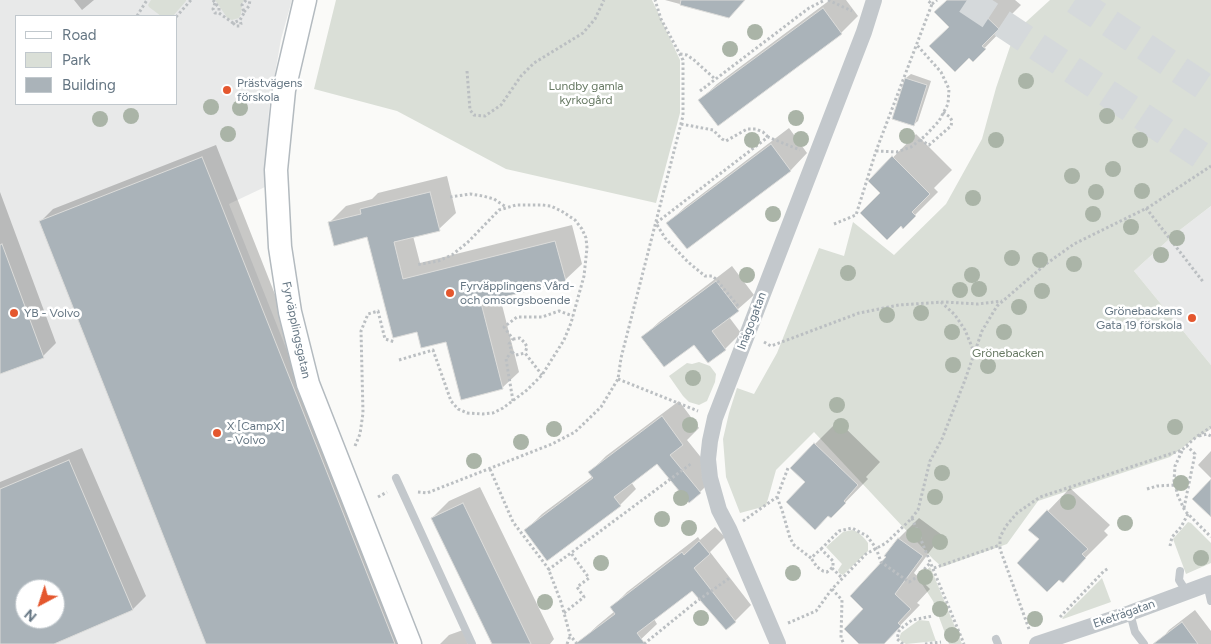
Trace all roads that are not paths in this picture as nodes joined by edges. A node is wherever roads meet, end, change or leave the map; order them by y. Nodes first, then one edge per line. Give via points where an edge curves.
1 (305, 0) edge
2 (874, 0) edge
3 (396, 478) dead end
4 (1180, 571) dead end
5 (1209, 584) edge
6 (1186, 592) junction
7 (1211, 600) edge
8 (1130, 613) junction
9 (775, 638) edge
10 (1037, 641) edge
11 (410, 644) edge
12 (472, 644) edge
13 (1144, 644) edge

1 - 11 street, Fyrväpplingsgatan via 284,90 276,170 280,248 290,312 308,384
2 - 9 street, Inägogatan via 715,418 708,459 719,510
3 - 12 lane
4 - 6 lane via 1179,580
5 - 6 street, Eketrägatan
5 - 7 lane
6 - 8 street, Eketrägatan
8 - 10 street, Eketrägatan
8 - 13 lane via 1135,632

